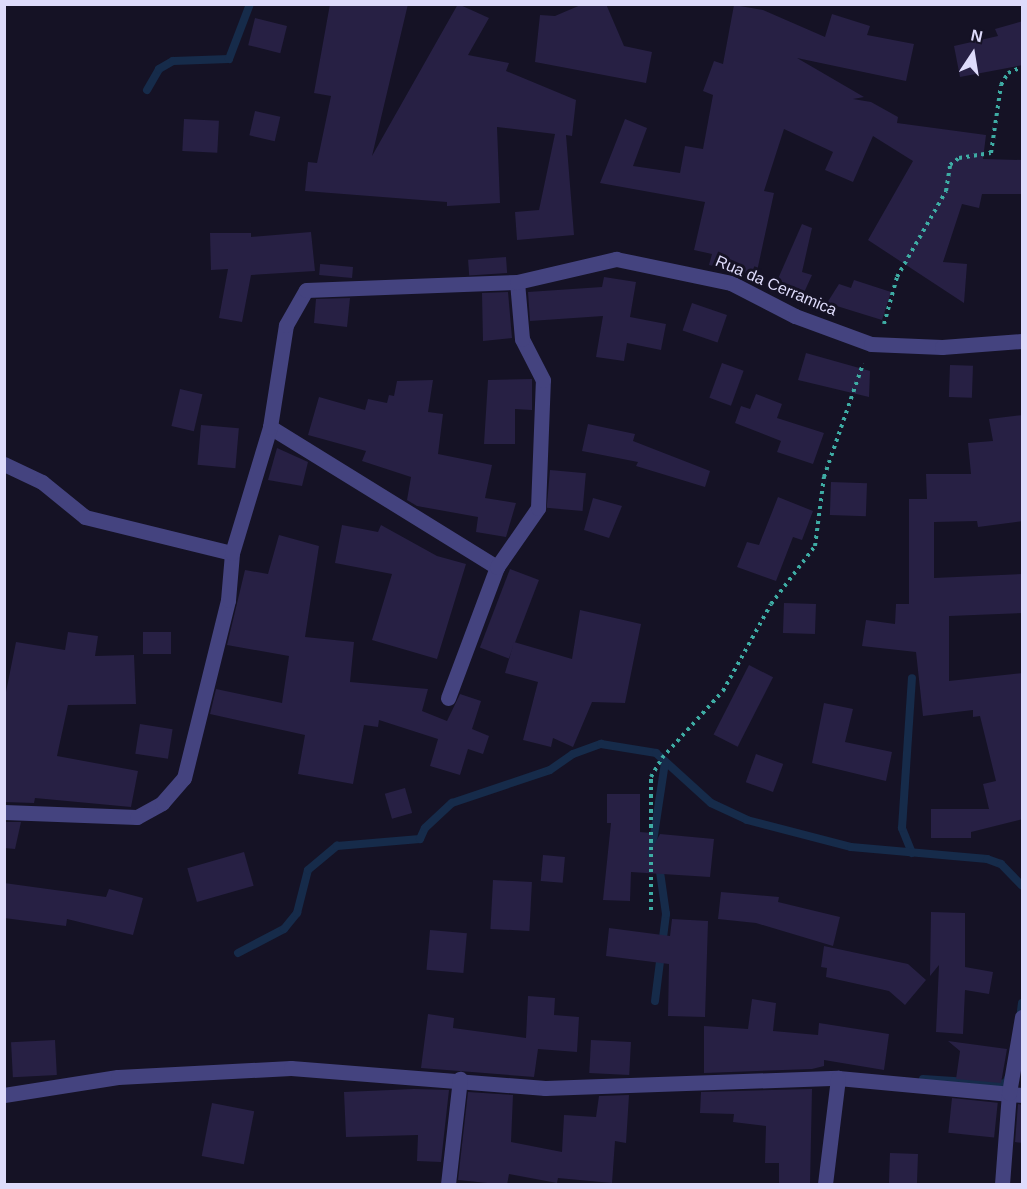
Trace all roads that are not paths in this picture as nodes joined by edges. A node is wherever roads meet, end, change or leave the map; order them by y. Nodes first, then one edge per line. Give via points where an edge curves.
1 (517, 282) junction
2 (1023, 341) edge
3 (270, 427) junction
4 (4, 464) edge
5 (232, 553) junction
6 (497, 567) junction
7 (447, 698) dead end
8 (4, 812) edge
9 (1023, 1017) edge
10 (838, 1078) junction
11 (460, 1079) junction
12 (1016, 1094) edge
13 (4, 1095) edge
14 (448, 1185) edge
15 (825, 1185) edge
16 (1002, 1185) edge

1 - 2 street, Rua da Cerramica via 616,259 731,284 795,316 871,344 942,347
1 - 3 street, Rua da Cerramica via 306,290 286,325
1 - 6 street via 522,339 543,380 538,508
3 - 5 street
3 - 6 street
4 - 5 street via 42,482 85,517
5 - 8 street via 228,600 184,778 162,803 137,817
6 - 7 street
9 - 12 street
10 - 11 street via 544,1088
10 - 12 street
10 - 15 street
11 - 13 street via 291,1068 118,1077
11 - 14 street
12 - 16 street

